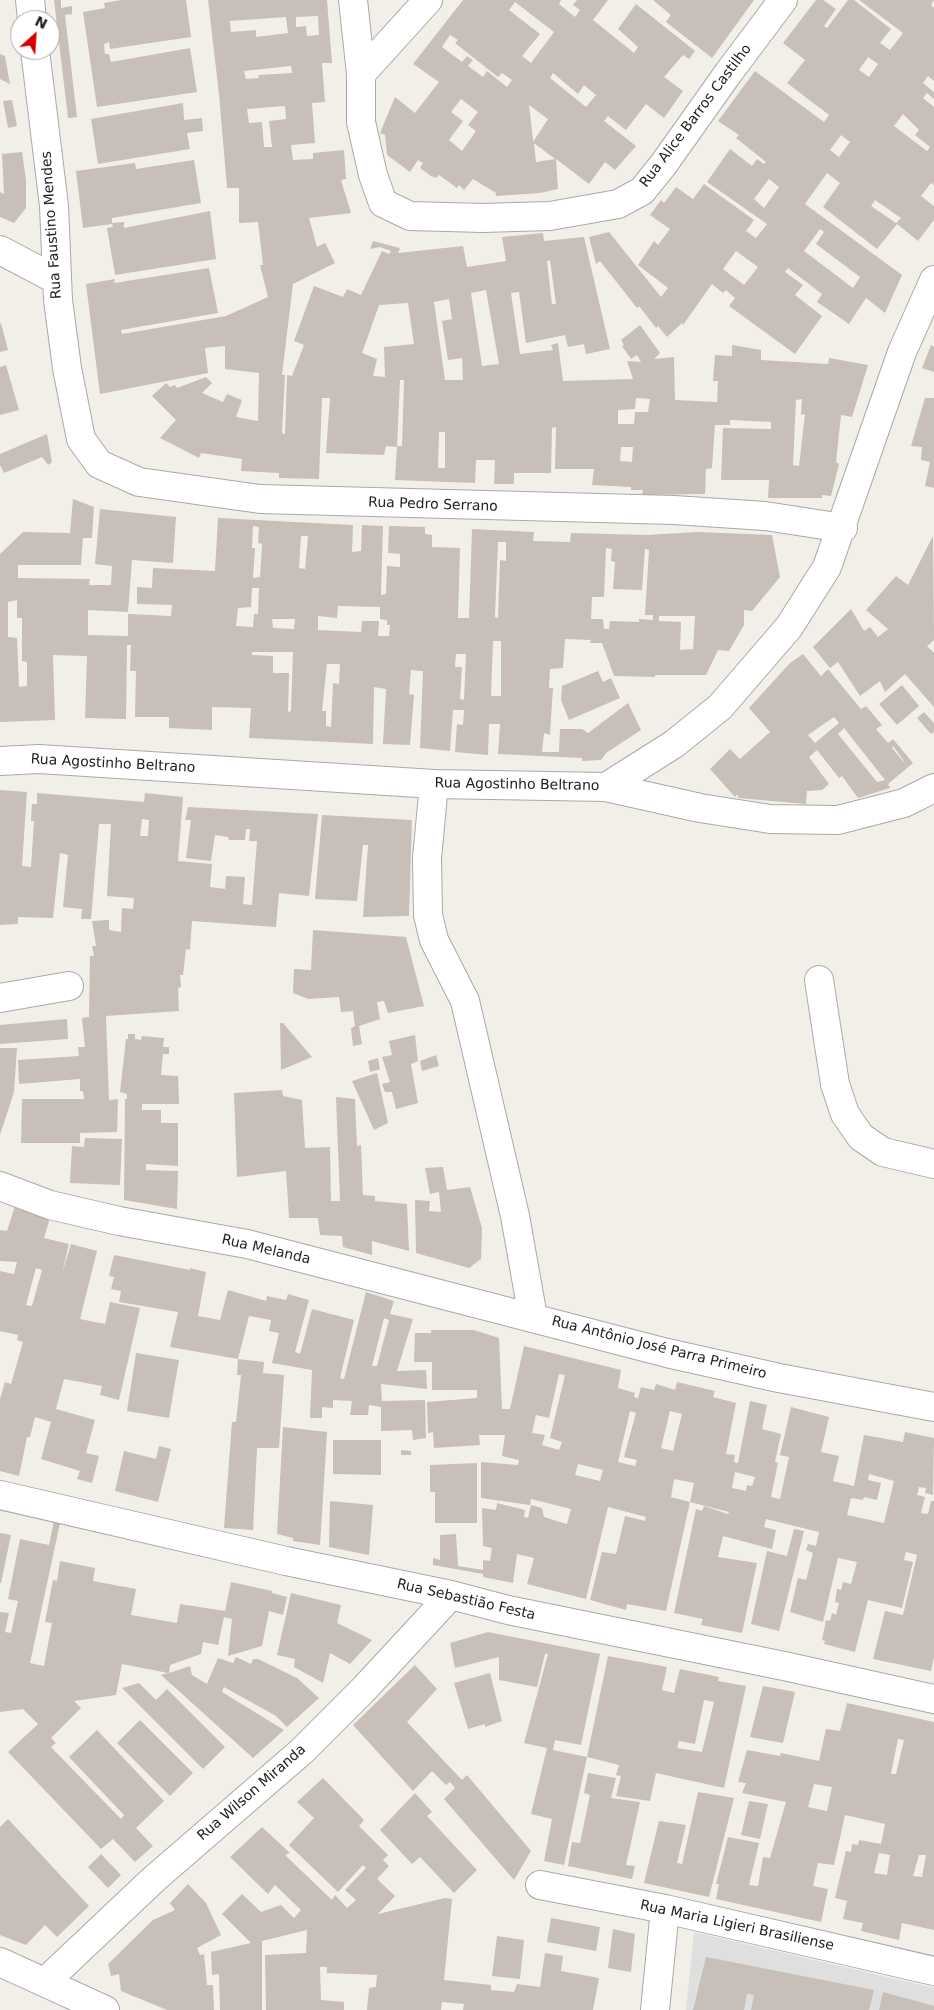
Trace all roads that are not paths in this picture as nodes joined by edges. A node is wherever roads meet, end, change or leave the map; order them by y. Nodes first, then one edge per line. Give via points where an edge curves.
1 (354, 0) edge
2 (428, 0) edge
3 (784, 0) edge
4 (36, 60) edge
5 (360, 74) junction
6 (0, 250) edge
7 (55, 279) junction
8 (934, 280) edge
9 (72, 400) joint
10 (843, 528) junction
11 (0, 761) edge
12 (434, 784) junction
13 (606, 787) junction
14 (934, 788) edge
15 (819, 980) dead end
16 (69, 986) dead end
17 (0, 998) edge
18 (934, 1164) edge
19 (0, 1186) edge
20 (533, 1317) junction
21 (934, 1408) edge
22 (0, 1495) edge
23 (450, 1595) junction
24 (934, 1699) edge
25 (540, 1886) dead end
26 (665, 1909) junction
27 (0, 1962) edge
28 (934, 1970) edge
29 (45, 1982) junction
30 (105, 2010) edge
31 (655, 2010) edge

1 - 5 street, Rua Alice Barros Castilho
2 - 5 street
3 - 5 street, Rua Alice Barros Castilho via 642,191 618,204 550,216 410,216 383,203 372,175 361,122
4 - 7 street, Rua Faustino Mendes via 54,206
6 - 7 street
7 - 9 street, Rua Faustino Mendes
8 - 10 street, Rua Agostinho Beltrano via 902,352
9 - 10 street, Rua Pedro Serrano via 81,439 99,464 139,482 260,499 674,510 766,516
10 - 13 street, Rua Agostinho Beltrano via 828,567 789,627 720,707 674,744
11 - 12 street, Rua Agostinho Beltrano via 39,759
12 - 13 street, Rua Agostinho Beltrano
12 - 20 street, Rua Antônio José Parra Primeiro via 427,858 428,915 434,940 465,1001 515,1216
13 - 14 street via 761,818 838,820 904,803
15 - 18 street via 835,1084 845,1114 861,1137 883,1152
16 - 17 street
19 - 20 street, Rua Melanda via 67,1209 247,1244
20 - 21 street, Rua Antônio José Parra Primeiro via 695,1359
22 - 23 street, Rua Sebastião Festa
23 - 24 street, Rua Sebastião Festa
23 - 29 street, Rua Wilson Miranda via 302,1751 161,1873
25 - 26 street, Rua Maria Ligieri Brasiliense
26 - 28 street, Rua Maria Ligieri Brasiliense
26 - 31 street
27 - 29 street
29 - 30 street

